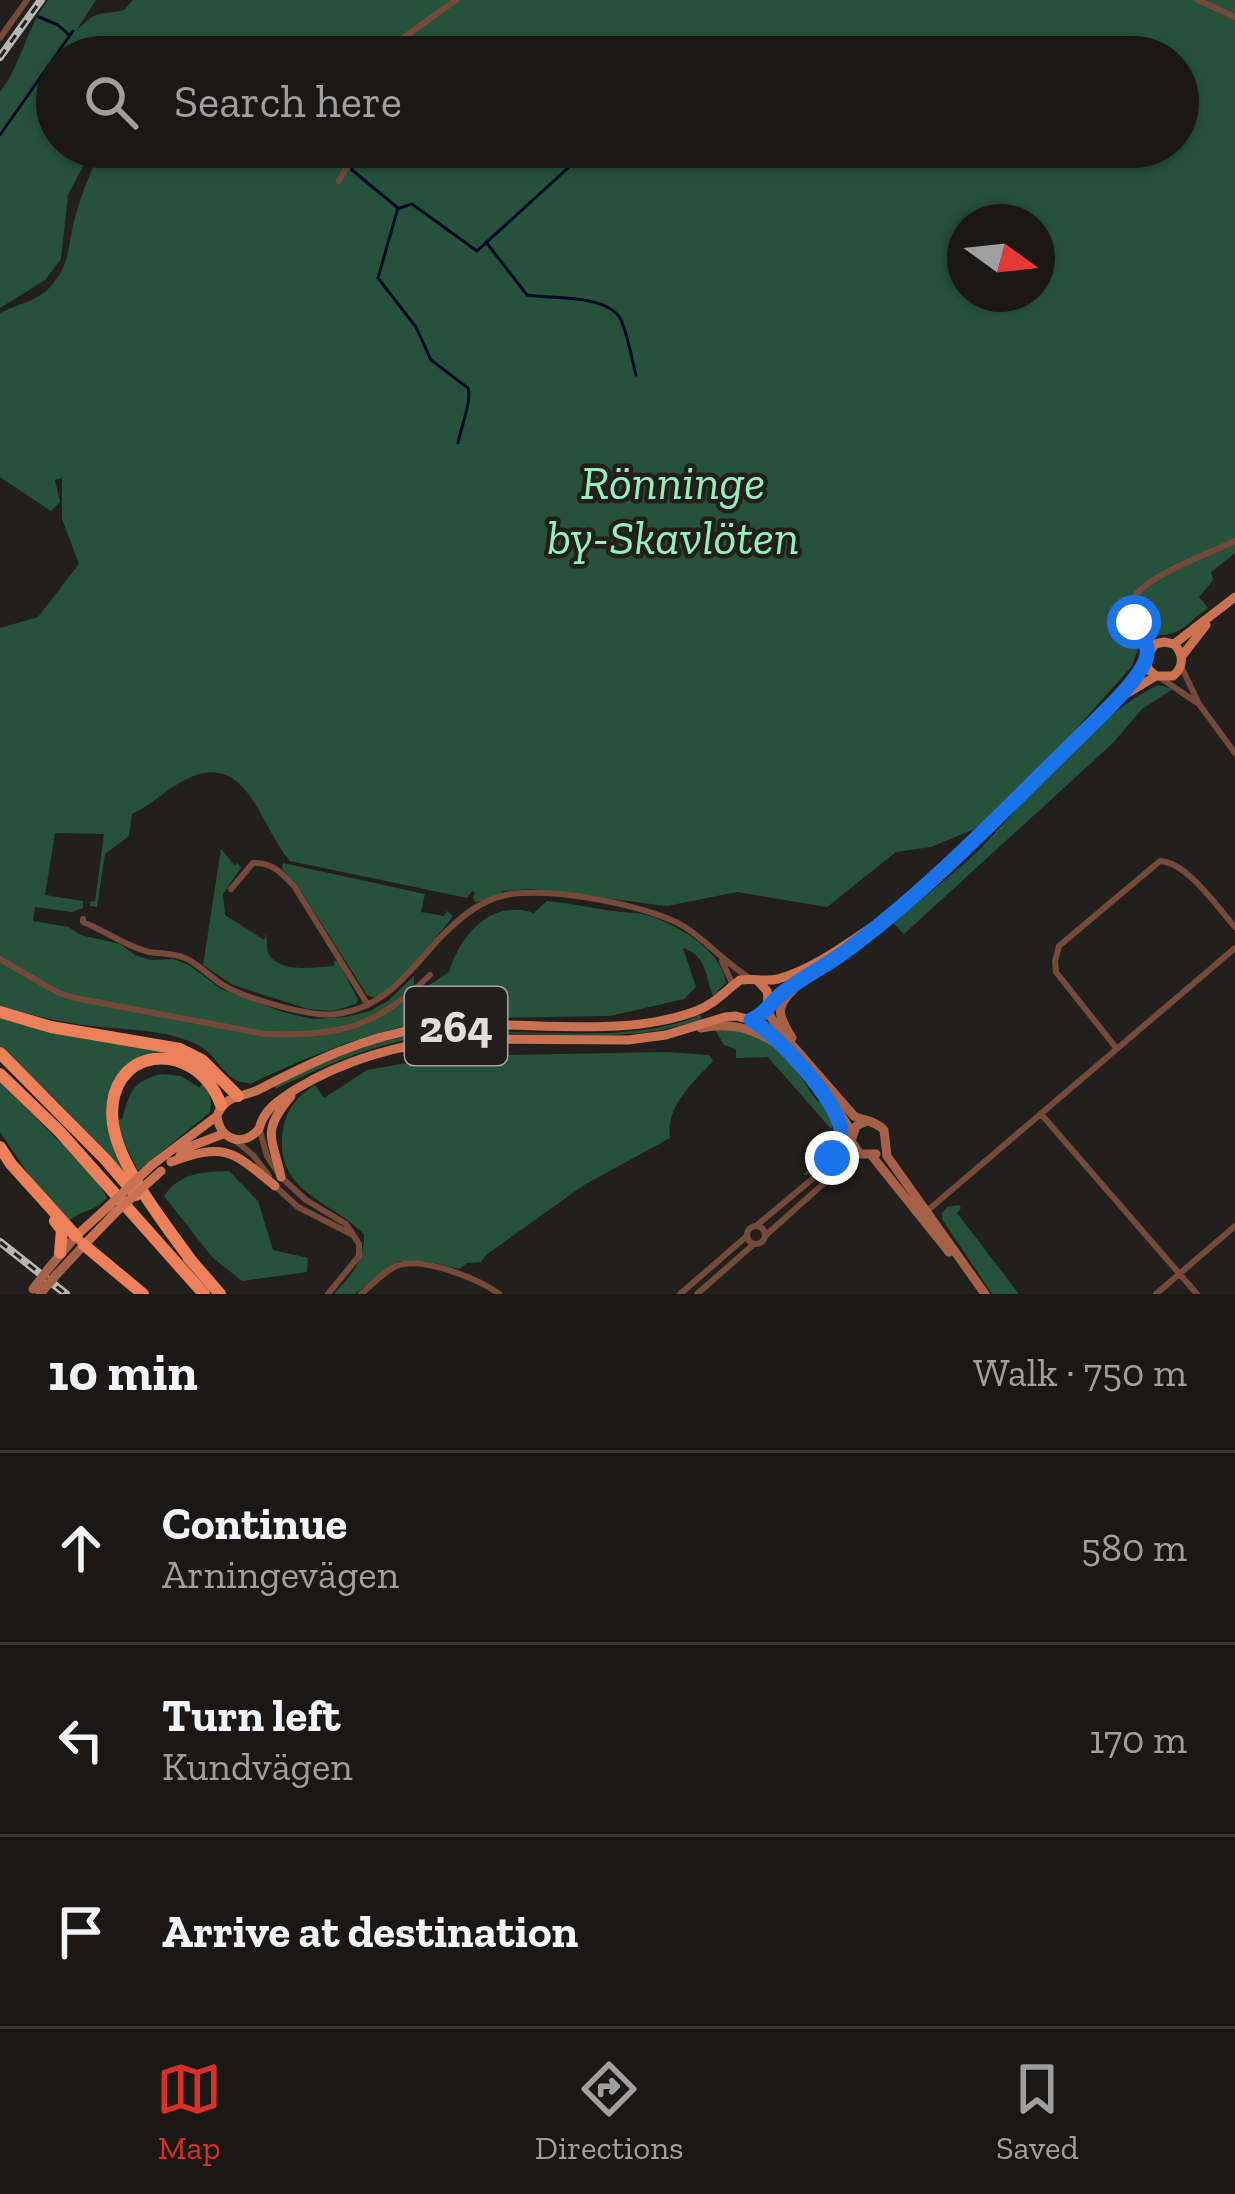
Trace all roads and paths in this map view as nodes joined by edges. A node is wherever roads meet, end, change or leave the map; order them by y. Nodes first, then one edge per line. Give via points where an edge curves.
1 (27, 0) edge
2 (456, 0) edge
3 (1198, 0) edge
4 (1235, 17) edge
5 (406, 36) edge
6 (0, 38) edge
7 (346, 168) edge
8 (340, 181) dead end
9 (1235, 541) edge
10 (1235, 597) edge
11 (1217, 611) junction
12 (1143, 634) junction
13 (1168, 643) junction
14 (1147, 656) junction
15 (1182, 661) junction
16 (1158, 677) junction
17 (1121, 696) junction
18 (1199, 704) junction
19 (1235, 753) edge
20 (231, 889) dead end
21 (886, 917) junction
22 (83, 919) dead end
23 (1235, 927) edge
24 (1235, 948) edge
25 (429, 950) junction
26 (717, 953) junction
27 (0, 959) edge
28 (427, 963) dead end
29 (413, 968) junction
30 (430, 975) dead end
31 (808, 975) junction
32 (753, 979) junction
33 (419, 986) junction
34 (731, 989) junction
35 (368, 1005) junction
36 (767, 1007) junction
37 (0, 1012) edge
38 (736, 1016) junction
39 (751, 1020) junction
40 (666, 1034) junction
41 (783, 1047) junction
42 (797, 1048) junction
43 (1117, 1049) junction
44 (0, 1053) edge
45 (0, 1074) edge
46 (299, 1088) junction
47 (823, 1092) junction
48 (241, 1096) junction
49 (219, 1111) junction
50 (1040, 1114) junction
51 (262, 1116) junction
52 (865, 1122) junction
53 (260, 1129) junction
54 (224, 1134) junction
55 (852, 1138) junction
56 (236, 1141) junction
57 (0, 1147) edge
58 (884, 1147) junction
59 (866, 1155) junction
60 (171, 1162) junction
61 (11, 1164) junction
62 (156, 1168) junction
63 (821, 1173) junction
64 (278, 1181) junction
65 (923, 1214) junction
66 (757, 1226) junction
67 (1235, 1226) edge
68 (747, 1236) junction
69 (765, 1236) junction
70 (80, 1240) junction
71 (754, 1244) junction
72 (60, 1253) junction
73 (190, 1259) junction
74 (53, 1271) junction
75 (1180, 1274) junction
76 (34, 1292) edge
77 (143, 1294) edge
78 (204, 1294) edge
79 (220, 1294) edge
80 (328, 1294) edge
81 (361, 1294) edge
82 (499, 1294) edge
83 (680, 1294) edge
84 (697, 1294) edge
85 (985, 1294) edge
86 (1156, 1294) edge
87 (1197, 1294) edge

1 - 6 street
2 - 5 street
3 - 4 street
7 - 8 street
9 - 12 street via 1139,588 1130,610
10 - 11 main road, 264
11 - 13 main road, 264
11 - 15 main road, 264
12 - 13 street
12 - 14 street
13 - 14 main road, 264
13 - 15 main road
14 - 16 main road
14 - 17 main road, 264
15 - 16 main road, 264 via 1173,676
15 - 18 street
16 - 17 main road, 264
16 - 18 street
17 - 21 main road, 264
18 - 19 street
20 - 35 street via 253,863 282,873
21 - 31 main road, 264
21 - 32 main road, 264 via 777,980
22 - 35 street via 149,952 191,960 227,988 306,1014
23 - 43 street via 1184,871 1160,861 1059,946 1055,972
24 - 43 street
25 - 26 street via 476,907 523,893 653,912
25 - 28 street
25 - 29 street
26 - 32 street
26 - 34 street
27 - 33 street via 75,998 265,1034 342,1030
29 - 33 street
29 - 35 street
30 - 33 street
31 - 36 main road, 264
31 - 42 street via 781,1006
32 - 34 main road, 264
32 - 36 main road via 767,991
34 - 38 main road
34 - 48 main road, 264 via 699,1011 658,1021 399,1033 315,1060
36 - 39 main road, 264
36 - 42 street
37 - 48 highway via 181,1049
38 - 39 main road, 264
38 - 40 main road, 264
39 - 41 street
40 - 41 street via 740,1026
40 - 46 main road, 264 via 430,1041 366,1055
41 - 47 street
42 - 52 street
43 - 50 street
44 - 73 highway
45 - 78 highway
46 - 51 main road, 264
46 - 64 main road via 272,1122
47 - 55 street
47 - 63 street via 841,1133
48 - 49 main road, 264
48 - 51 main road
49 - 54 main road
49 - 62 main road, 264
49 - 73 highway via 201,1072 170,1058 135,1065 114,1094 112,1119 124,1155
50 - 65 street
50 - 75 street
51 - 53 main road
52 - 55 street
52 - 58 street via 884,1130
53 - 56 main road
53 - 64 street
54 - 56 main road
54 - 60 main road, 264
55 - 59 street
55 - 63 street
56 - 64 street
57 - 61 highway
58 - 59 street
58 - 65 street
59 - 65 street
59 - 69 street via 851,1159
60 - 62 main road, 264
60 - 64 main road via 214,1150
61 - 70 highway
61 - 72 highway via 62,1231
62 - 70 main road, 264, bridge
63 - 66 street
64 - 80 street via 346,1223 359,1244 359,1256
65 - 85 street
66 - 68 street
66 - 69 street
67 - 75 street
68 - 71 street
68 - 83 street
69 - 71 street
70 - 72 street
70 - 74 street
70 - 77 highway
71 - 84 street
72 - 74 street
73 - 79 highway
74 - 76 street, bridge
75 - 86 street
75 - 87 street
81 - 82 street via 406,1263

